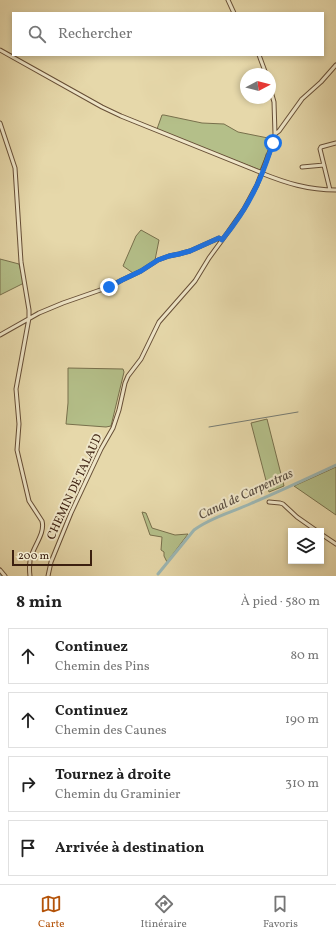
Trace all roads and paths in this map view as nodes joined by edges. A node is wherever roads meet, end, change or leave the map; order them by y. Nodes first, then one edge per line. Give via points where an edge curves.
1 (228, 0) edge
2 (234, 12) edge
3 (0, 51) edge
4 (259, 56) edge
5 (336, 65) edge
6 (264, 68) edge
7 (274, 104) edge
8 (0, 123) edge
9 (275, 134) junction
10 (336, 143) edge
11 (324, 165) junction
12 (302, 167) dead end
13 (261, 173) junction
14 (330, 190) junction
15 (336, 190) edge
16 (222, 240) junction
17 (29, 318) junction
18 (0, 335) edge
19 (269, 502) dead end
20 (313, 528) edge
21 (324, 536) edge
22 (336, 544) edge
23 (0, 570) edge
24 (5, 576) edge
25 (30, 576) edge
26 (48, 576) edge

1 - 2 street
3 - 13 street via 121,116
4 - 6 street
5 - 9 street via 302,99
7 - 9 street
8 - 17 street via 14,168 20,262
9 - 13 street, CHEMIN DE TALAUD
10 - 11 street via 321,147
11 - 12 street
11 - 14 street
13 - 14 street via 303,187
13 - 16 street, CHEMIN DE TALAUD via 253,194
14 - 15 street
16 - 17 street via 219,238 190,251 169,256 109,287
16 - 26 street, CHEMIN DE TALAUD via 195,281 159,322 141,359 128,376 113,428 71,513
17 - 18 street
17 - 25 street via 16,389 19,424 17,450 29,501 43,524 42,532 31,554
19 - 20 street via 280,502
21 - 22 street
23 - 24 street

